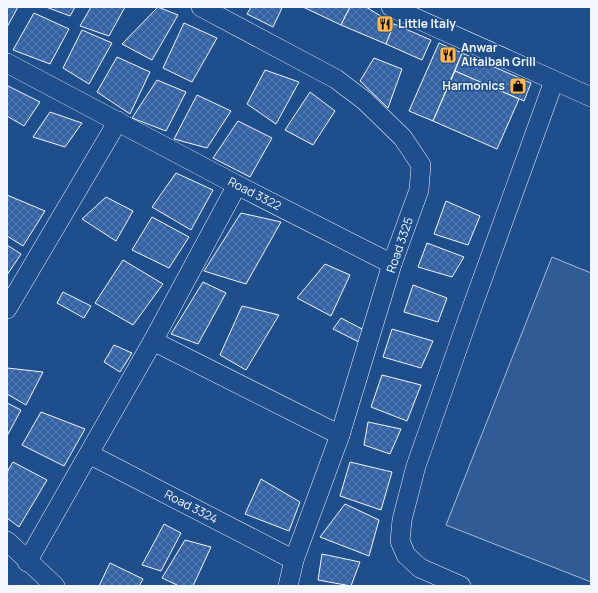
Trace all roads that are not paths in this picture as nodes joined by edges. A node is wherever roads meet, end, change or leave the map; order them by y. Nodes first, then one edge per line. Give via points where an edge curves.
1 (201, 7) edge
2 (391, 7) edge
3 (7, 63) edge
4 (554, 81) junction
5 (591, 97) edge
6 (118, 121) junction
7 (237, 184) junction
8 (392, 264) junction
9 (7, 310) edge
10 (153, 341) junction
11 (340, 435) junction
12 (89, 454) junction
13 (7, 541) edge
14 (294, 560) junction
15 (27, 562) junction
16 (55, 586) edge
17 (288, 586) edge
18 (461, 586) edge

1 - 8 street, Road 3325 via 336,79 365,101 403,138 421,165 419,190
2 - 4 street
3 - 6 street, Road 3322
4 - 5 street
4 - 18 street via 416,466 402,520 400,541 406,555 420,568
6 - 7 street, Road 3322
6 - 9 street
7 - 8 street, Road 3322
7 - 10 street
8 - 11 street, Road 3325
10 - 11 street
10 - 12 street
11 - 14 street, Road 3325
12 - 14 street, Road 3324
12 - 15 street
13 - 15 street
14 - 17 street, Road 3325
15 - 16 street

